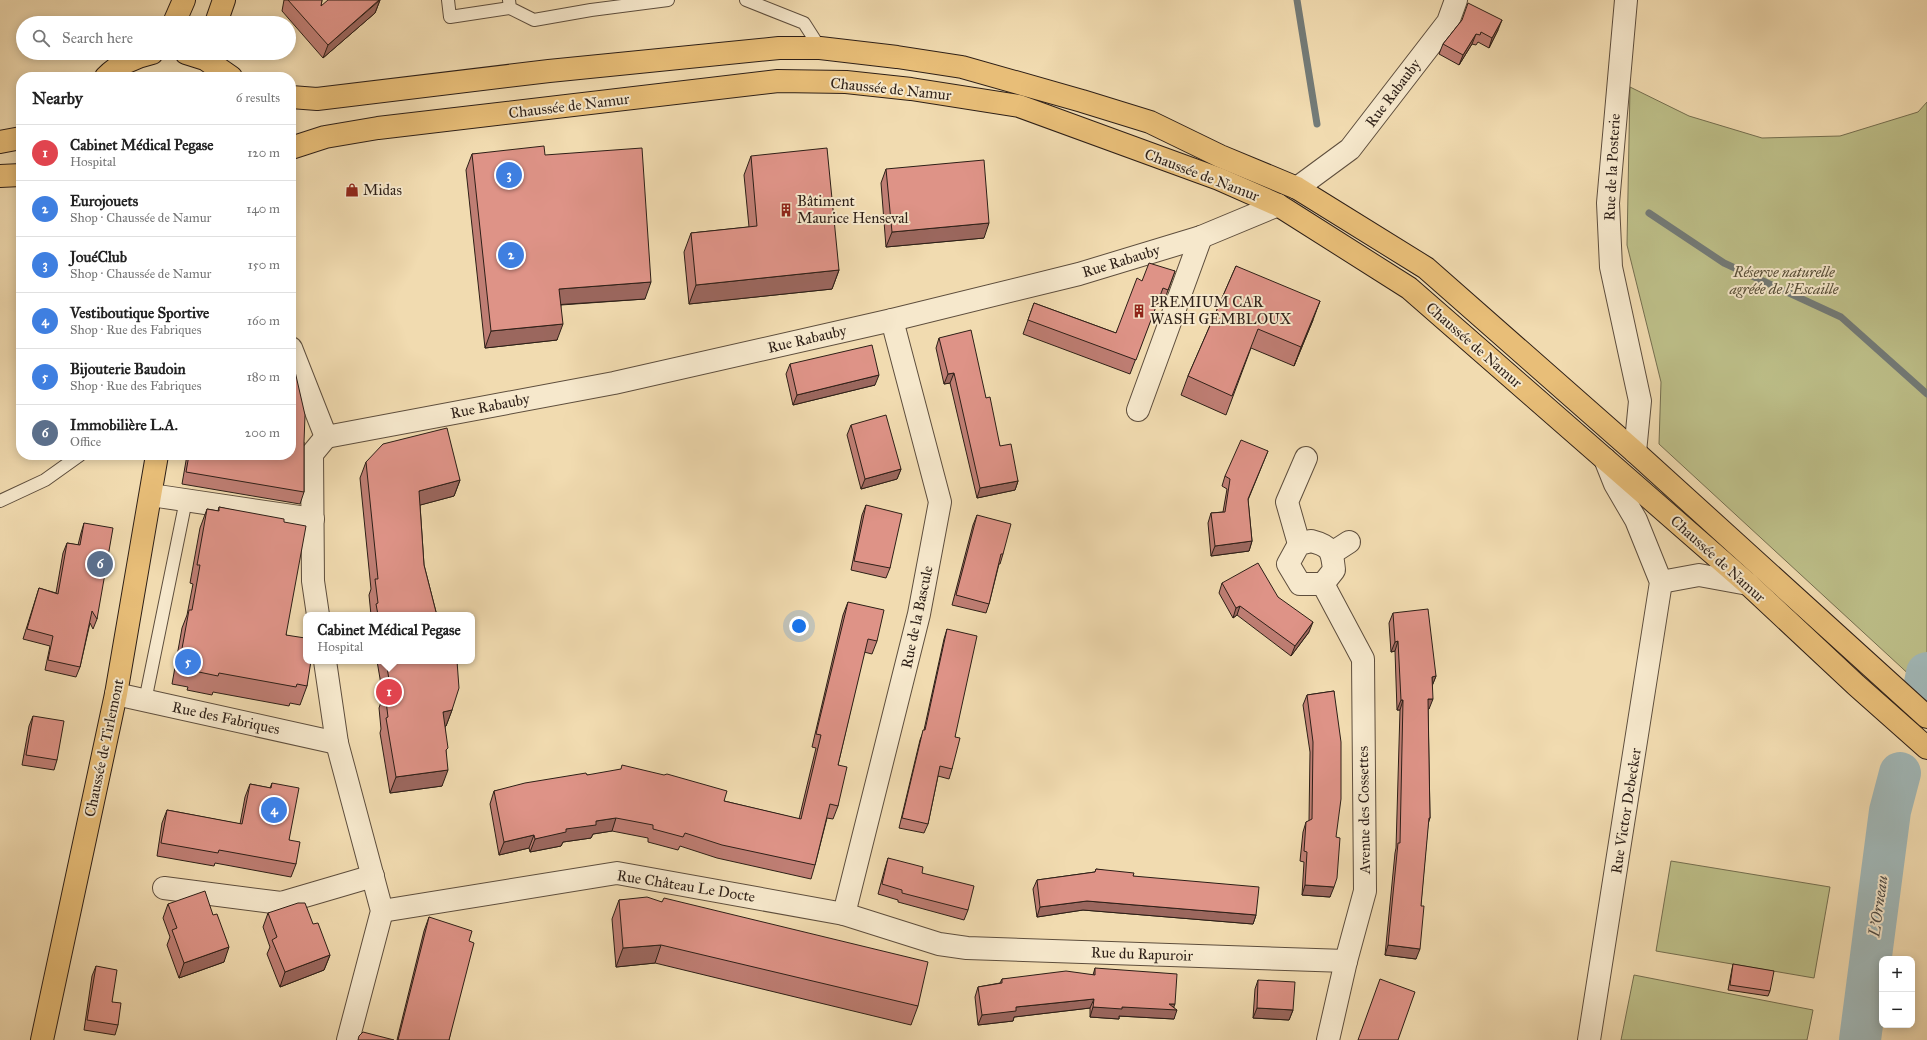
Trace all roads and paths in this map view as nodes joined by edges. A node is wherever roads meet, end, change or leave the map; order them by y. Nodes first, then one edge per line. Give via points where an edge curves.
1 (184, 0) edge
2 (224, 0) edge
3 (448, 0) edge
4 (668, 0) edge
5 (746, 0) edge
6 (1456, 0) edge
7 (1626, 0) edge
8 (510, 4) edge
9 (177, 16) edge
10 (218, 16) edge
11 (820, 48) junction
12 (130, 60) edge
13 (206, 60) edge
14 (110, 72) edge
15 (224, 72) edge
16 (296, 97) edge
17 (16, 139) edge
18 (0, 142) edge
19 (296, 146) edge
20 (16, 175) edge
21 (0, 176) edge
22 (1297, 188) junction
23 (1278, 205) junction
24 (1201, 237) junction
25 (892, 320) junction
26 (296, 361) edge
27 (1138, 410) dead end
28 (326, 437) junction
29 (1635, 452) junction
30 (1306, 458) dead end
31 (1605, 459) junction
32 (73, 460) edge
33 (156, 460) edge
34 (151, 495) junction
35 (186, 500) junction
36 (0, 501) edge
37 (313, 519) junction
38 (1299, 544) junction
39 (1661, 582) junction
40 (1323, 584) junction
41 (1748, 584) junction
42 (318, 612) edge
43 (325, 664) edge
44 (116, 694) junction
45 (145, 700) junction
46 (1927, 717) edge
47 (337, 743) junction
48 (1927, 748) edge
49 (372, 876) junction
50 (164, 888) dead end
51 (382, 911) junction
52 (844, 914) junction
53 (939, 944) joint
54 (1346, 961) junction
55 (42, 1040) edge
56 (348, 1040) edge
57 (1328, 1040) edge
58 (1588, 1040) edge

1 - 9 main road
2 - 10 main road
3 - 8 lane via 450,17
4 - 8 lane via 534,20
5 - 11 lane via 804,23
6 - 22 street, Rue Rabauby via 1448,22 1350,149
7 - 29 street, Rue de la Posterie via 1608,203 1611,268 1640,401
11 - 16 main road, Chaussée de Namur via 779,48 549,71 317,99
11 - 22 main road, Chaussée de Namur via 962,68 1082,101 1150,122 1220,156
12 - 14 main road
13 - 15 main road
17 - 18 main road
19 - 23 main road, Chaussée de Namur via 325,137 378,128 778,82 846,82 1019,106 1211,177
20 - 21 main road
22 - 29 main road, Chaussée de Namur via 1426,268
23 - 24 street, Rue Rabauby
23 - 31 main road, Chaussée de Namur via 1409,288
24 - 25 street, Rue Rabauby via 1079,274
24 - 27 street
25 - 28 street, Rue Rabauby via 614,383
25 - 52 street, Rue de la Bascule via 940,502 919,614
26 - 28 street
28 - 37 street via 312,454
29 - 46 main road, Chaussée de Namur
30 - 38 street via 1287,502
31 - 39 street via 1615,484 1636,520
31 - 41 main road, Chaussée de Namur
32 - 36 lane via 45,480
33 - 34 main road, Chaussée de Tirlemont
34 - 35 street
34 - 44 main road, Chaussée de Tirlemont
35 - 37 street
35 - 45 lane
37 - 42 street via 314,581
38 - 40 street via 1288,564 1300,584
38 - 40 street via 1311,541 1340,547 1334,570
39 - 41 street via 1699,575
39 - 58 street, Rue Victor Debecker
40 - 54 street, Avenue des Cossettes via 1363,659 1365,891
41 - 48 main road, Chaussée de Namur
43 - 47 street
44 - 45 street, Rue des Fabriques
44 - 55 main road, Chaussée de Tirlemont
45 - 47 street, Rue des Fabriques
47 - 49 street
49 - 50 street via 281,903
49 - 51 street
51 - 52 street, Rue Château Le Docte via 617,873
51 - 56 street
52 - 53 street, Rue Château Le Docte
53 - 54 street, Rue du Rapuroir via 967,948
54 - 57 street, Avenue des Cossettes

